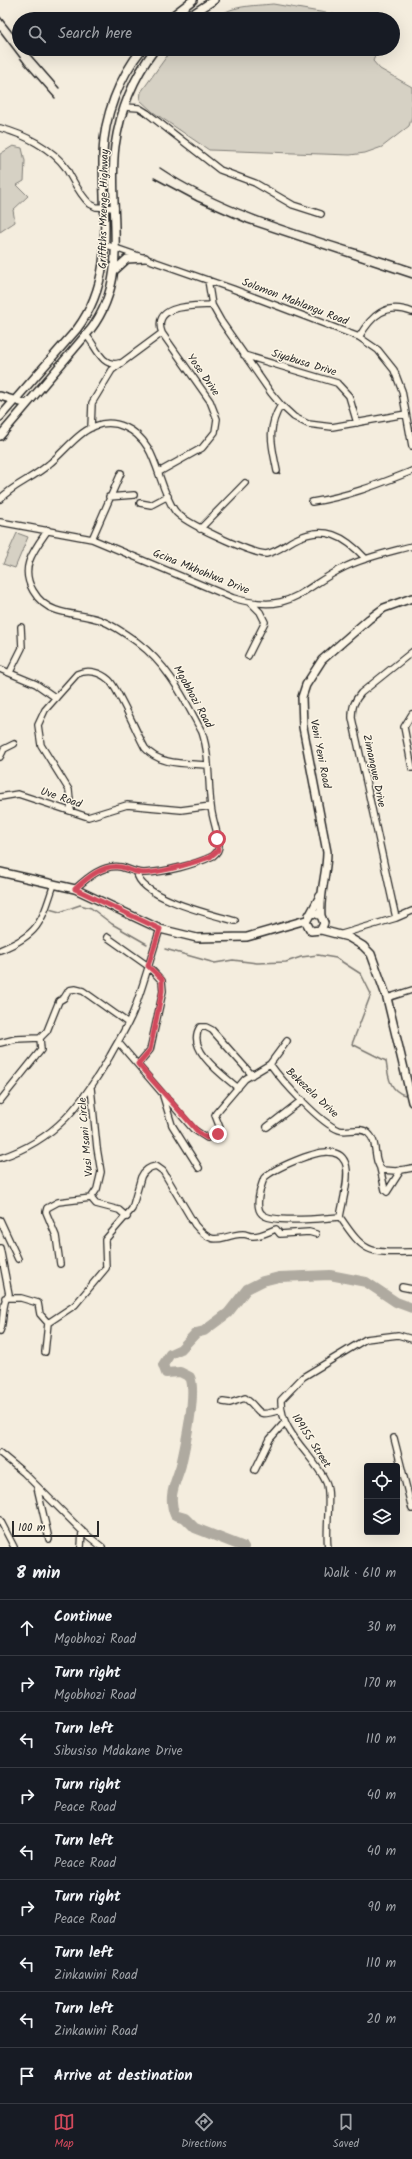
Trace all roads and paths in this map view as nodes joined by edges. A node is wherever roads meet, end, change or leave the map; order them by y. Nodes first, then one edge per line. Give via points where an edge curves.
1 (193, 0) edge
2 (214, 0) edge
3 (177, 12) edge
4 (196, 12) edge
5 (138, 56) edge
6 (150, 56) edge
7 (125, 107) junction
8 (0, 128) edge
9 (104, 208) junction
10 (115, 208) junction
11 (321, 214) dead end
12 (104, 244) junction
13 (116, 248) junction
14 (145, 258) junction
15 (114, 270) junction
16 (208, 280) junction
17 (212, 305) junction
18 (412, 312) edge
19 (162, 333) junction
20 (86, 335) junction
21 (359, 336) junction
22 (244, 355) junction
23 (119, 363) junction
24 (0, 396) edge
25 (15, 400) junction
26 (27, 404) junction
27 (281, 405) junction
28 (406, 414) junction
29 (0, 417) edge
30 (357, 423) junction
31 (91, 428) junction
32 (0, 436) edge
33 (412, 446) edge
34 (277, 471) dead end
35 (412, 471) edge
36 (159, 472) junction
37 (121, 473) dead end
38 (245, 483) dead end
39 (134, 495) dead end
40 (168, 496) junction
41 (109, 497) junction
42 (0, 499) edge
43 (312, 502) dead end
44 (140, 503) dead end
45 (0, 522) edge
46 (200, 529) junction
47 (48, 530) junction
48 (92, 539) junction
49 (412, 546) edge
50 (366, 558) junction
51 (412, 598) edge
52 (251, 603) junction
53 (21, 627) dead end
54 (412, 652) edge
55 (248, 656) dead end
56 (0, 669) edge
57 (10, 672) junction
58 (56, 698) junction
59 (412, 714) edge
60 (14, 744) dead end
61 (0, 756) edge
62 (208, 765) junction
63 (412, 768) edge
64 (0, 797) edge
65 (211, 806) junction
66 (71, 812) junction
67 (0, 872) edge
68 (138, 873) junction
69 (54, 884) junction
70 (75, 889) junction
71 (321, 894) junction
72 (412, 910) edge
73 (396, 918) junction
74 (235, 921) dead end
75 (307, 921) junction
76 (322, 923) junction
77 (160, 929) junction
78 (339, 933) junction
79 (107, 937) dead end
80 (0, 950) edge
81 (148, 966) junction
82 (412, 990) edge
83 (387, 998) junction
84 (128, 1023) junction
85 (40, 1038) junction
86 (287, 1041) dead end
87 (118, 1042) junction
88 (0, 1044) edge
89 (138, 1064) junction
90 (270, 1064) junction
91 (252, 1075) junction
92 (91, 1088) junction
93 (238, 1088) junction
94 (162, 1094) junction
95 (302, 1100) junction
96 (0, 1101) edge
97 (412, 1102) edge
98 (267, 1127) dead end
99 (0, 1158) edge
100 (199, 1168) dead end
101 (380, 1168) junction
102 (412, 1168) edge
103 (401, 1170) junction
104 (91, 1198) junction
105 (127, 1217) junction
106 (340, 1217) junction
107 (0, 1220) edge
108 (316, 1234) dead end
109 (0, 1248) edge
110 (412, 1252) edge
111 (18, 1259) dead end
112 (60, 1264) dead end
113 (402, 1287) dead end
114 (412, 1289) edge
115 (6, 1298) junction
116 (48, 1323) junction
117 (0, 1330) edge
118 (412, 1339) edge
119 (45, 1352) dead end
120 (223, 1402) dead end
121 (281, 1410) junction
122 (285, 1422) junction
123 (394, 1438) dead end
124 (0, 1454) edge
125 (255, 1470) dead end
126 (37, 1486) junction
127 (412, 1509) edge
128 (0, 1520) edge
129 (82, 1531) junction
130 (49, 1539) dead end
131 (12, 1546) edge
132 (81, 1547) edge
133 (102, 1547) edge
134 (328, 1547) edge

1 - 3 street
2 - 4 street
5 - 9 street, Griffiths Mxenge Highway via 120,85 106,127 103,151
6 - 7 street, Griffiths Mxenge Highway via 133,82
7 - 10 street, Griffiths Mxenge Highway via 115,146
7 - 11 street via 139,108 147,113 220,170 255,183 293,205
8 - 9 street via 46,149 62,163 87,201 96,207
9 - 10 street
9 - 12 street, Griffiths Mxenge Highway
10 - 13 street, Griffiths Mxenge Highway
12 - 13 street, Solomon Mahlangu Road
12 - 25 street, Griffiths Mxenge Highway via 102,277 87,315
13 - 14 street, Solomon Mahlangu Road
13 - 15 street, Griffiths Mxenge Highway
14 - 15 street via 126,259
14 - 16 street, Solomon Mahlangu Road
15 - 20 street, Griffiths Mxenge Highway via 111,289 103,310
16 - 17 street
16 - 21 street, Solomon Mahlangu Road
17 - 19 street via 178,308 165,312 160,322
17 - 22 street
18 - 21 street via 396,308 377,314
19 - 23 street
19 - 36 street, Yose Drive via 210,401 217,419 215,432 202,448
20 - 23 street via 102,359 112,364
20 - 26 street, Griffiths Mxenge Highway
21 - 28 street, Solomon Mahlangu Road via 378,350 394,370 402,391
22 - 27 street
22 - 30 street, Siyabusa Drive via 337,383 349,396
23 - 31 street via 92,402
24 - 25 street
25 - 26 street
25 - 29 street, Griffiths Mxenge Highway
26 - 32 street, Griffiths Mxenge Highway
27 - 30 street via 294,417 308,424 332,427
27 - 34 street via 271,426
28 - 30 street
28 - 33 street, Solomon Mahlangu Road
31 - 36 street via 107,423 128,429 141,438
31 - 42 street via 39,473 13,487
35 - 43 street via 354,494
36 - 40 street
37 - 41 street
38 - 46 street
39 - 41 street
40 - 44 street via 152,505
40 - 46 street via 179,516
41 - 48 street
45 - 47 street, Gcina Mkhohlwa Drive
46 - 50 street via 266,554 310,533 327,533 351,544
47 - 48 street, Gcina Mkhohlwa Drive
47 - 62 street, Mgobhozi Road via 33,554 28,568 31,585 37,596 43,604 54,610 100,620 112,626 136,641 161,663 202,732
48 - 52 street, Gcina Mkhohlwa Drive via 233,598
49 - 50 street, Gcina Mkhohlwa Drive
50 - 52 street, Gcina Mkhohlwa Drive via 335,572 294,598 267,604
51 - 71 street, Veni Yeni Road via 384,608 369,619 322,660 306,685 302,704 303,727 327,852
52 - 55 street via 265,622
53 - 57 street via 22,648
54 - 73 street, Zimangwe Drive via 361,693 352,709 365,782
56 - 57 street
57 - 58 street via 36,684
58 - 62 street via 77,674 88,671 101,674 115,688 147,751 167,761
58 - 66 street via 41,717 38,725 39,736 46,754 69,790
59 - 63 street via 404,727
60 - 61 street via 4,749
62 - 65 street, Mgobhozi Road
64 - 66 street, Uve Road via 18,794
65 - 66 street, Uve Road via 181,810 127,804 88,817
65 - 68 street, Mgobhozi Road via 219,845 215,854 200,861 161,871
67 - 69 street
68 - 70 street, Mgobhozi Road via 108,867
68 - 74 street via 139,880 146,887 177,904
69 - 70 street
69 - 80 street via 38,925 27,937
70 - 77 street
71 - 75 street, Veni Yeni Road
71 - 76 street, Veni Yeni Road
72 - 73 street
73 - 78 street
75 - 76 street via 314,913
75 - 76 street via 313,932
75 - 77 street via 247,937 213,939 180,936
76 - 78 street
77 - 81 street
78 - 83 street via 355,941 371,954
79 - 81 street
81 - 84 street
81 - 89 street via 162,979 163,988 150,1050
82 - 83 street
83 - 97 street
84 - 85 street via 86,993 79,989 71,989 59,1001 48,1031
84 - 87 street
85 - 88 street via 16,1039
85 - 96 street via 41,1050
86 - 90 street
87 - 89 street
87 - 92 street
89 - 94 street
90 - 91 street
90 - 95 street, Bekezela Drive
91 - 93 street
91 - 93 street via 212,1030 200,1027 197,1036 203,1056
92 - 99 street via 74,1111 46,1135 22,1150
92 - 104 street, Vusi Msani Circle via 101,1172 97,1189
93 - 94 street via 216,1113 220,1128 218,1134 211,1138 200,1134
94 - 100 street via 172,1125
95 - 98 street
95 - 101 street, Bekezela Drive via 335,1128 367,1132
101 - 103 street via 387,1171
101 - 103 street via 384,1190 387,1192
102 - 103 street
104 - 105 street via 96,1204 119,1210
104 - 112 street via 58,1202 47,1208 46,1212 58,1245
105 - 108 street via 132,1209 142,1174 156,1166 163,1171 195,1225 209,1238 220,1240 244,1234 252,1237 276,1229 280,1234
105 - 116 street via 105,1240 107,1262 103,1273 75,1305
106 - 106 street via 276,1219 264,1216 259,1205 264,1178 311,1155 327,1152 342,1157 347,1168
106 - 110 street via 356,1240 370,1250 384,1253
107 - 111 street
109 - 115 street via 8,1294
113 - 114 street
115 - 116 street via 21,1298 38,1303 41,1316
115 - 117 street
116 - 119 street
118 - 121 street, 109155 Street via 398,1335 372,1337 360,1342 303,1377 281,1400
120 - 121 street via 232,1403 245,1398 259,1413 265,1415
121 - 122 street, 109155 Street
122 - 125 street via 270,1439
122 - 134 street, 109155 Street via 327,1483
123 - 127 street
124 - 126 street via 24,1472
126 - 129 street
126 - 130 street
128 - 131 street
129 - 132 street
129 - 133 street

